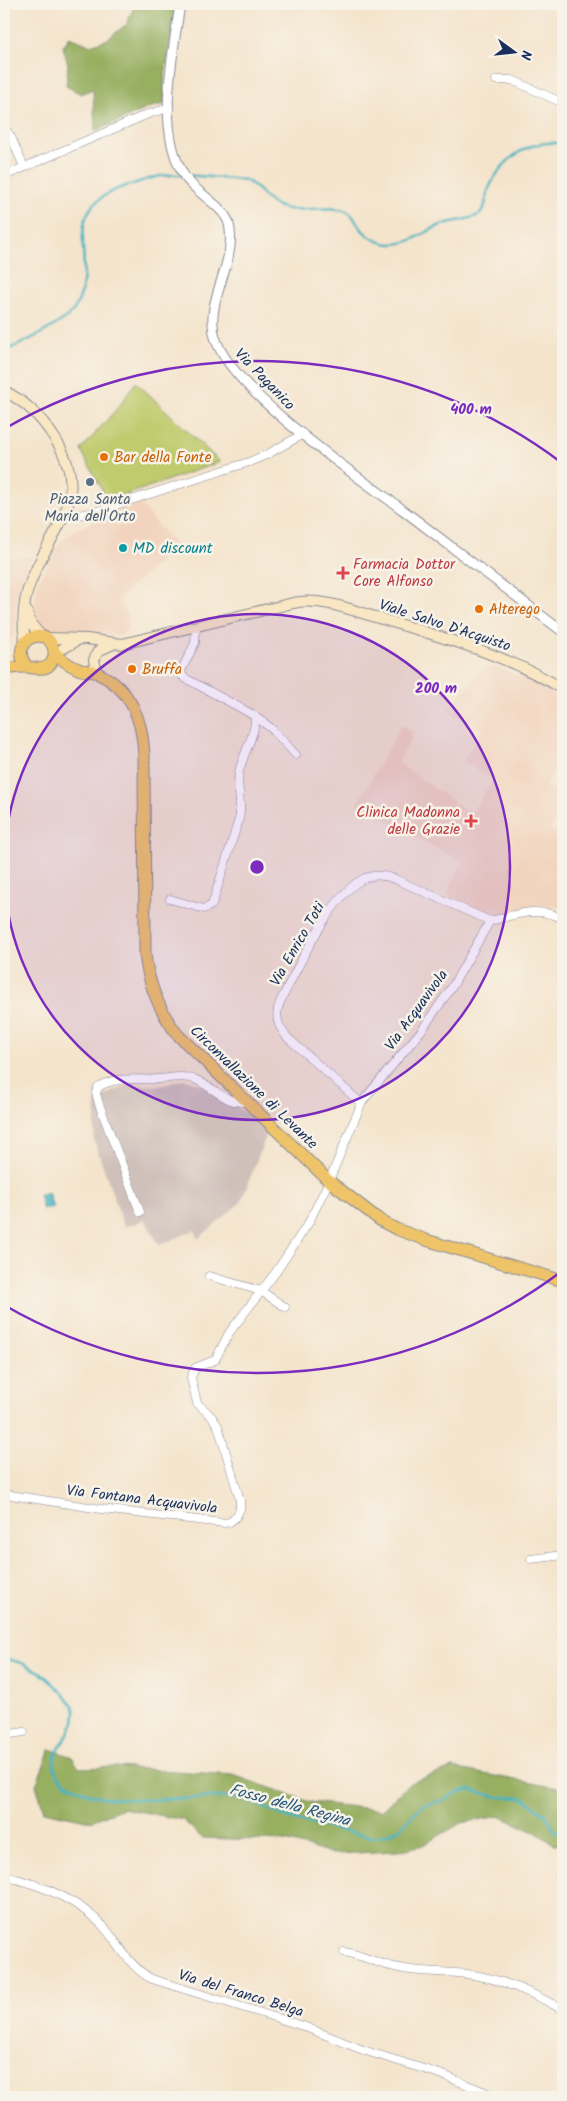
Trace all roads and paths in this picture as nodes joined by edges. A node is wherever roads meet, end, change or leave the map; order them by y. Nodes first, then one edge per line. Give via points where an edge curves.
1 (10, 4) edge
2 (180, 4) edge
3 (4, 6) edge
4 (496, 80) dead end
5 (563, 103) edge
6 (169, 108) junction
7 (4, 128) edge
8 (24, 167) junction
9 (4, 176) edge
10 (4, 391) edge
11 (303, 434) junction
12 (64, 517) junction
13 (25, 604) junction
14 (196, 626) junction
15 (563, 632) edge
16 (44, 637) junction
17 (80, 639) junction
18 (113, 644) junction
19 (23, 646) junction
20 (54, 654) junction
21 (4, 667) edge
22 (28, 667) junction
23 (45, 668) junction
24 (80, 669) junction
25 (96, 673) junction
26 (563, 689) edge
27 (254, 716) junction
28 (296, 755) dead end
29 (170, 899) dead end
30 (563, 919) edge
31 (490, 921) junction
32 (247, 1101) junction
33 (361, 1103) junction
34 (329, 1181) junction
35 (140, 1212) dead end
36 (209, 1276) dead end
37 (563, 1281) edge
38 (261, 1291) junction
39 (285, 1307) dead end
40 (4, 1494) edge
41 (563, 1555) edge
42 (531, 1559) dead end
43 (24, 1732) dead end
44 (4, 1735) edge
45 (4, 1876) edge
46 (344, 1952) dead end
47 (563, 2010) edge
48 (497, 2097) edge

1 - 3 street
2 - 6 street, Via Paganico
4 - 5 street via 512,80
6 - 8 street
6 - 11 street, Via Paganico via 177,161 194,189 221,211 230,228 228,253 214,309 217,344 248,386
7 - 8 street
8 - 9 street
10 - 12 main road via 36,415 64,454 71,485
11 - 12 street via 249,462 91,513
11 - 15 street, Via Paganico
12 - 13 main road via 36,568
13 - 16 main road via 32,624
13 - 19 main road
14 - 18 main road, Viale Salvo D'Acquisto
14 - 26 main road, Viale Salvo D'Acquisto via 293,602 318,602 472,646 524,667
14 - 27 street via 196,643 179,677
16 - 17 main road, Viale Salvo D'Acquisto
16 - 19 main road via 30,637
16 - 20 main road via 54,648
17 - 18 main road, Viale Salvo D'Acquisto
17 - 20 main road
18 - 25 main road via 103,647 95,656
19 - 21 main road
19 - 22 main road via 24,663
20 - 23 main road
20 - 24 main road, Circonvallazione di Levante
21 - 22 main road
22 - 23 main road
23 - 24 main road
24 - 25 main road, Circonvallazione di Levante
25 - 32 main road, Circonvallazione di Levante via 111,681 129,698 140,726 144,756 144,941 152,990 160,1010 183,1041
27 - 28 street via 272,728
27 - 29 street via 255,725 238,777 239,819 212,905 204,909
30 - 31 street via 536,911
31 - 33 street, Via Acquavivola via 434,1014
31 - 33 street, Via Enrico Toti via 379,875 361,880 333,908 281,1000 276,1017 288,1038
32 - 34 main road, Circonvallazione di Levante
32 - 35 street via 234,1102 200,1082 184,1077 124,1079 98,1087 98,1104
33 - 34 street, Via Acquavivola
34 - 37 main road, Circonvallazione di Levante via 369,1213 401,1231
34 - 38 street, Via Fontana Acquavivola via 306,1227
36 - 38 street
38 - 39 street
38 - 40 street, Via Fontana Acquavivola via 227,1335 215,1360 195,1368 191,1376 195,1400 216,1422 226,1448 240,1504 234,1519 227,1523 215,1522
41 - 42 street
43 - 44 street
45 - 48 street, Via del Franco Belga via 50,1891 82,1909 103,1926 136,1969 152,1979 303,2026
46 - 47 street via 398,1968 491,1979

